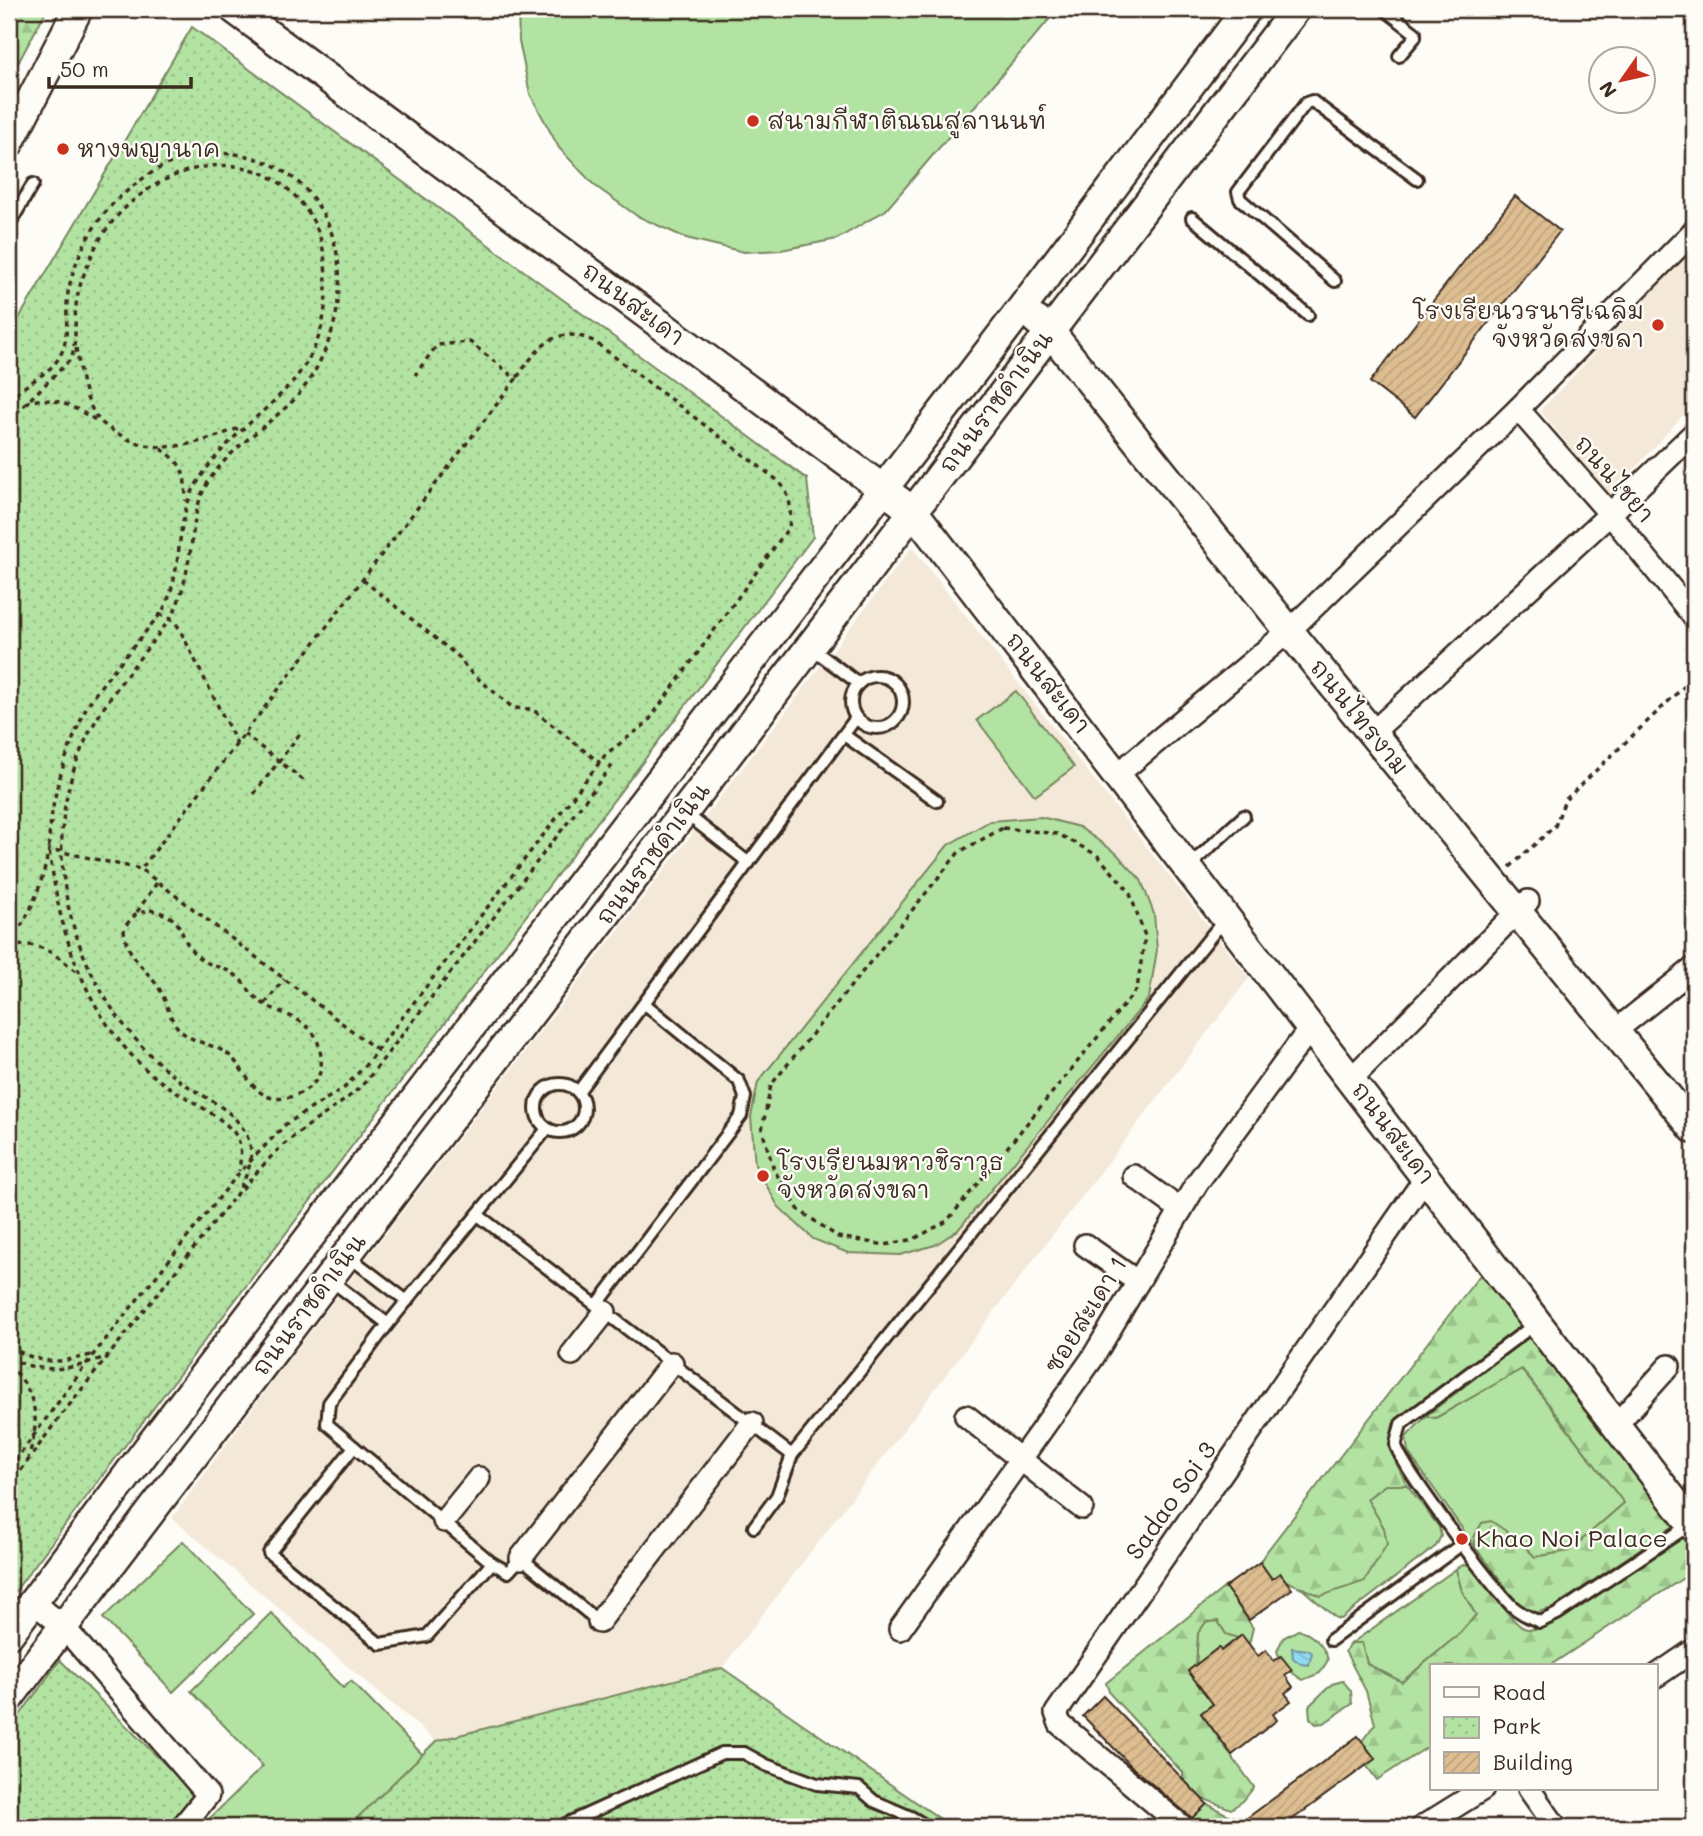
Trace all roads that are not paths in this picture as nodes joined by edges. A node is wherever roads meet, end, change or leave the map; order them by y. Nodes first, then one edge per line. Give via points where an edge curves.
1 (78, 9) edge
2 (234, 9) edge
3 (1247, 9) edge
4 (1296, 9) edge
5 (1384, 9) edge
6 (1399, 56) dead end
7 (9, 143) edge
8 (1417, 179) dead end
9 (33, 184) dead end
10 (1192, 218) dead end
11 (9, 225) edge
12 (1694, 231) edge
13 (1335, 281) dead end
14 (1022, 308) junction
15 (1308, 315) dead end
16 (1049, 330) junction
17 (1518, 409) junction
18 (1694, 433) edge
19 (883, 489) junction
20 (914, 512) junction
21 (1610, 514) junction
22 (1694, 617) edge
23 (1289, 631) junction
24 (810, 647) junction
25 (858, 683) junction
26 (856, 718) junction
27 (1372, 733) junction
28 (844, 735) junction
29 (1118, 774) junction
30 (937, 801) dead end
31 (685, 812) junction
32 (1244, 816) dead end
33 (749, 863) junction
34 (1188, 867) junction
35 (1523, 907) junction
36 (1227, 917) junction
37 (1694, 968) edge
38 (645, 1004) junction
39 (1311, 1027) junction
40 (1615, 1031) junction
41 (1351, 1079) junction
42 (579, 1092) junction
43 (547, 1129) junction
44 (1694, 1129) edge
45 (1133, 1176) dead end
46 (1426, 1177) junction
47 (1181, 1210) junction
48 (478, 1214) junction
49 (1085, 1245) dead end
50 (347, 1255) junction
51 (329, 1279) junction
52 (1138, 1282) junction
53 (407, 1301) junction
54 (601, 1309) junction
55 (1538, 1322) junction
56 (388, 1324) junction
57 (572, 1354) dead end
58 (672, 1363) junction
59 (1669, 1366) dead end
60 (966, 1416) dead end
61 (752, 1423) junction
62 (1616, 1424) junction
63 (355, 1447) junction
64 (792, 1455) junction
65 (1019, 1460) junction
66 (479, 1478) dead end
67 (1082, 1508) dead end
68 (443, 1521) junction
69 (1693, 1525) edge
70 (754, 1527) dead end
71 (1462, 1544) junction
72 (522, 1558) junction
73 (492, 1563) junction
74 (33, 1602) junction
75 (599, 1622) joint
76 (63, 1626) junction
77 (900, 1629) dead end
78 (9, 1634) edge
79 (1331, 1640) dead end
80 (1694, 1650) edge
81 (1658, 1675) edge
82 (9, 1698) edge
83 (1481, 1790) edge
84 (1530, 1790) edge
85 (182, 1827) edge
86 (558, 1827) edge
87 (928, 1827) edge
88 (1183, 1827) edge
89 (1422, 1827) edge
90 (1556, 1827) edge

1 - 7 street
2 - 19 street, ถนนสะเดา
3 - 14 street, ถนนราชดำเนิน
4 - 16 street, ถนนราชดำเนิน
5 - 6 lane via 1415,33
8 - 13 lane via 1312,101 1306,103 1238,192 1240,199
9 - 11 lane
10 - 15 lane
12 - 17 street
14 - 16 street, ถนนไทรงาม
14 - 19 street, ถนนราชดำเนิน
16 - 20 street, ถนนราชดำเนิน
16 - 23 street, ถนนไทรงาม
17 - 21 street, ถนนไชยา
17 - 23 street
18 - 21 street
19 - 20 street, ถนนสะเดา
19 - 74 street, ถนนราชดำเนิน
20 - 24 street, ถนนราชดำเนิน
20 - 29 street, ถนนสะเดา
21 - 22 street, ถนนไชยา
21 - 27 street
23 - 27 street, ถนนไทรงาม
23 - 29 street
24 - 25 lane
24 - 31 street, ถนนราชดำเนิน
25 - 26 lane via 850,699
25 - 26 lane via 875,675 885,677 896,684 903,701 891,724 880,728
26 - 28 lane
27 - 35 street, ถนนไทรงาม via 1494,882
28 - 30 lane
28 - 33 lane
29 - 34 street, ถนนสะเดา
31 - 33 lane
31 - 50 street, ถนนราชดำเนิน
32 - 34 lane
33 - 38 lane
34 - 36 street, ถนนสะเดา
35 - 40 street, ถนนไทรงาม
35 - 41 street
36 - 39 street, ถนนสะเดา
36 - 64 lane
37 - 40 street
38 - 42 lane
38 - 54 lane via 739,1081 745,1097 741,1116
39 - 41 street, ถนนสะเดา
39 - 47 street, ซอยสะเดา 1
40 - 44 street, ถนนไทรงาม
41 - 46 street, ถนนสะเดา
42 - 43 lane via 585,1107 580,1124 563,1133
42 - 43 lane via 559,1084 543,1091 537,1116
43 - 48 lane
45 - 47 street
46 - 55 street, ถนนสะเดา
46 - 88 street, Sadao Soi 3 via 1056,1713 1060,1724
47 - 52 street, ซอยสะเดา 1
48 - 53 lane
48 - 54 lane
49 - 52 street
50 - 51 street, ถนนราชดำเนิน
50 - 53 lane
51 - 56 lane
51 - 76 street, ถนนราชดำเนิน
52 - 65 street, ซอยสะเดา 1 via 1093,1359
53 - 56 lane
54 - 57 street
54 - 58 lane
55 - 62 street, ถนนสะเดา
55 - 71 lane via 1401,1424 1396,1444 1404,1464
56 - 63 lane via 330,1403 327,1424
58 - 61 lane
58 - 72 street
59 - 62 street
60 - 65 street
61 - 64 lane
61 - 75 street
62 - 69 street, ถนนสะเดา
63 - 68 lane
63 - 73 lane via 269,1553 380,1644 427,1636
64 - 70 lane via 778,1496
65 - 67 street
65 - 77 street, ซอยสะเดา 1
66 - 68 street
68 - 73 lane
69 - 71 lane via 1540,1622 1511,1605
71 - 79 lane
72 - 73 lane via 508,1572
72 - 75 lane
74 - 76 street
74 - 78 street, ถนนราชดำเนิน
76 - 82 street, ถนนราชดำเนิน
76 - 85 street via 208,1795
80 - 81 street
83 - 89 street
84 - 90 street
86 - 87 lane via 722,1754 744,1753 817,1784 859,1788 874,1801

